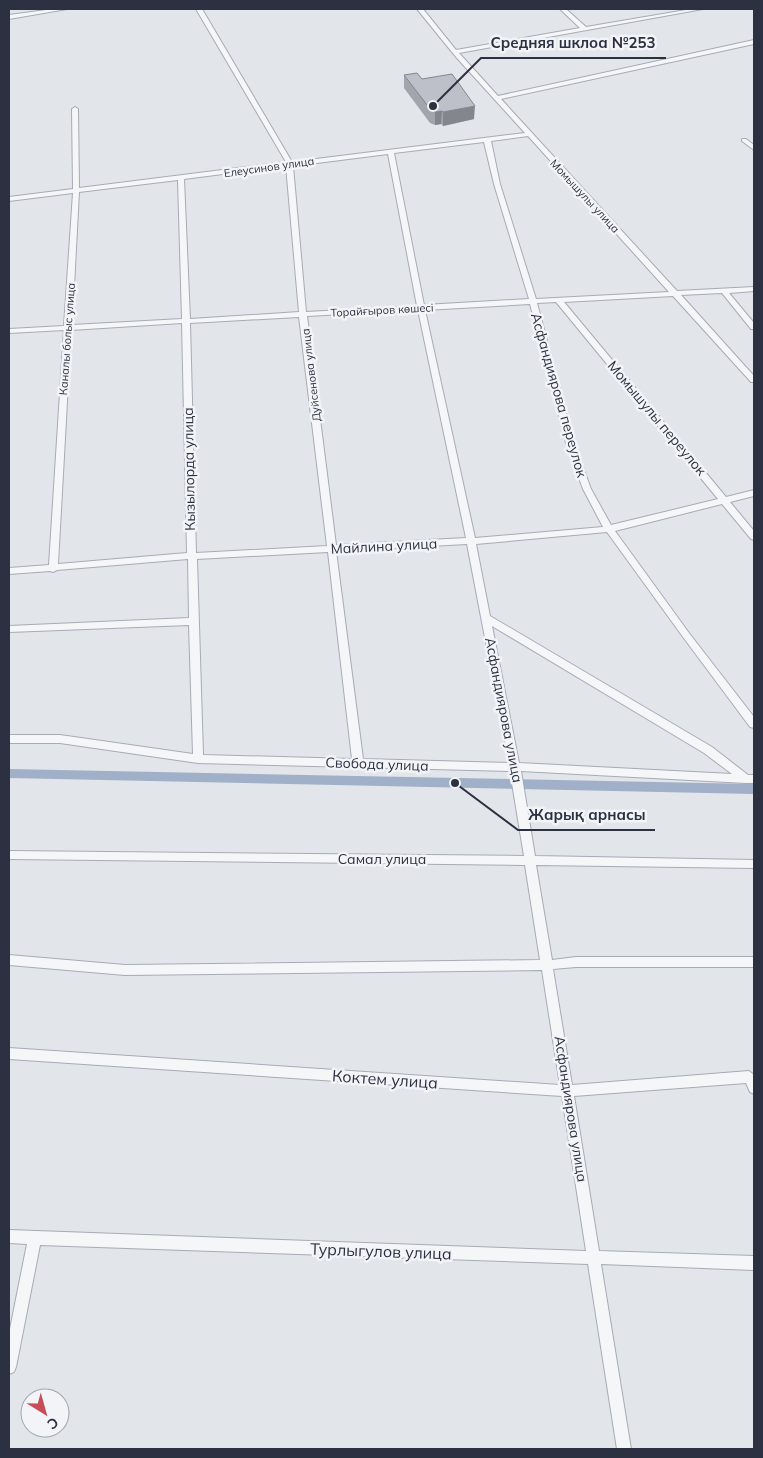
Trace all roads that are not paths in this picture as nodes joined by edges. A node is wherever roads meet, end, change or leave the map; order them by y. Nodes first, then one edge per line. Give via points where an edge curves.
1 (64, 9) edge
2 (199, 9) edge
3 (420, 9) edge
4 (563, 9) edge
5 (700, 9) edge
6 (673, 11) edge
7 (9, 17) edge
8 (584, 29) junction
9 (754, 42) edge
10 (455, 52) junction
11 (496, 98) junction
12 (75, 109) dead end
13 (528, 134) junction
14 (487, 139) junction
15 (744, 140) dead end
16 (754, 148) edge
17 (391, 152) junction
18 (288, 163) junction
19 (181, 178) junction
20 (76, 192) junction
21 (9, 200) edge
22 (754, 289) edge
23 (723, 290) junction
24 (675, 294) junction
25 (558, 300) junction
26 (533, 302) junction
27 (421, 308) junction
28 (303, 315) junction
29 (187, 321) junction
30 (68, 327) junction
31 (754, 327) edge
32 (9, 331) edge
33 (754, 380) edge
34 (754, 493) edge
35 (725, 500) junction
36 (609, 529) junction
37 (754, 537) edge
38 (471, 541) junction
39 (332, 550) junction
40 (191, 556) junction
41 (53, 569) junction
42 (9, 571) edge
43 (486, 618) junction
44 (193, 621) junction
45 (9, 629) edge
46 (754, 724) edge
47 (9, 739) edge
48 (198, 759) junction
49 (358, 763) junction
50 (516, 773) junction
51 (750, 779) edge
52 (530, 854) junction
53 (9, 855) edge
54 (754, 864) edge
55 (9, 960) edge
56 (754, 962) edge
57 (547, 964) junction
58 (9, 1054) edge
59 (754, 1088) edge
60 (568, 1091) junction
61 (35, 1236) junction
62 (9, 1237) edge
63 (595, 1259) junction
64 (754, 1263) edge
65 (9, 1367) edge
66 (624, 1449) edge

1 - 7 street
2 - 18 street, Дуйсенова улица
3 - 10 street, Момышулы улица
4 - 8 street
5 - 6 street
6 - 8 street
8 - 10 street
9 - 11 street
10 - 11 street, Момышулы улица
11 - 13 street, Момышулы улица
12 - 20 street, Каналы болыс улица
13 - 14 street, Елеусинов улица
13 - 24 street, Момышулы улица
14 - 17 street, Елеусинов улица
14 - 26 street, Асфандиярова переулок via 496,184
15 - 16 street
17 - 18 street, Елеусинов улица
17 - 27 street, Асфандиярова улица
18 - 19 street, Елеусинов улица
18 - 28 street, Дуйсенова улица
19 - 20 street, Елеусинов улица
19 - 29 street, Кызылорда улица
20 - 21 street, Елеусинов улица
20 - 30 street, Каналы болыс улица
22 - 23 street, Торайғыров көшесі
23 - 24 street, Торайғыров көшесі
23 - 31 street
24 - 25 street, Торайғыров көшесі
24 - 33 street, Момышулы улица
25 - 26 street, Торайғыров көшесі
25 - 35 street, Момышулы переулок
26 - 27 street, Торайғыров көшесі
26 - 36 street, Асфандиярова переулок via 570,443 587,489
27 - 28 street, Торайғыров көшесі
27 - 38 street, Асфандиярова улица
28 - 29 street, Торайғыров көшесі
28 - 39 street, Дуйсенова улица
29 - 30 street, Торайғыров көшесі
29 - 40 street, Кызылорда улица
30 - 32 street, Торайғыров көшесі
30 - 41 street, Каналы болыс улица
34 - 35 street, Майлина улица
35 - 36 street, Майлина улица
35 - 37 street, Момышулы переулок
36 - 38 street, Майлина улица
36 - 46 street, Асфандиярова переулок
38 - 39 street, Майлина улица
38 - 43 street, Асфандиярова улица
39 - 40 street, Майлина улица
39 - 49 street, Дуйсенова улица
40 - 41 street, Майлина улица
40 - 44 street, Кызылорда улица
41 - 42 street, Майлина улица
43 - 50 street, Асфандиярова улица
43 - 51 street, Свобода улица via 708,750
44 - 45 street
44 - 48 street, Кызылорда улица
47 - 48 street, Свобода улица via 60,739
48 - 49 street, Свобода улица
49 - 50 street, Свобода улица
50 - 51 street, Свобода улица
50 - 52 street, Асфандиярова улица
52 - 53 street, Самал улица via 207,859
52 - 54 street, Самал улица
52 - 57 street, Асфандиярова улица
55 - 57 street via 125,970
56 - 57 street
57 - 60 street, Асфандиярова улица
58 - 60 street, Коктем улица
59 - 60 street, Коктем улица via 749,1077
60 - 63 street, Асфандиярова улица
61 - 62 street, Турлыгулов улица
61 - 63 street, Турлыгулов улица
61 - 65 street
63 - 64 street, Турлыгулов улица
63 - 66 street, Асфандиярова улица

